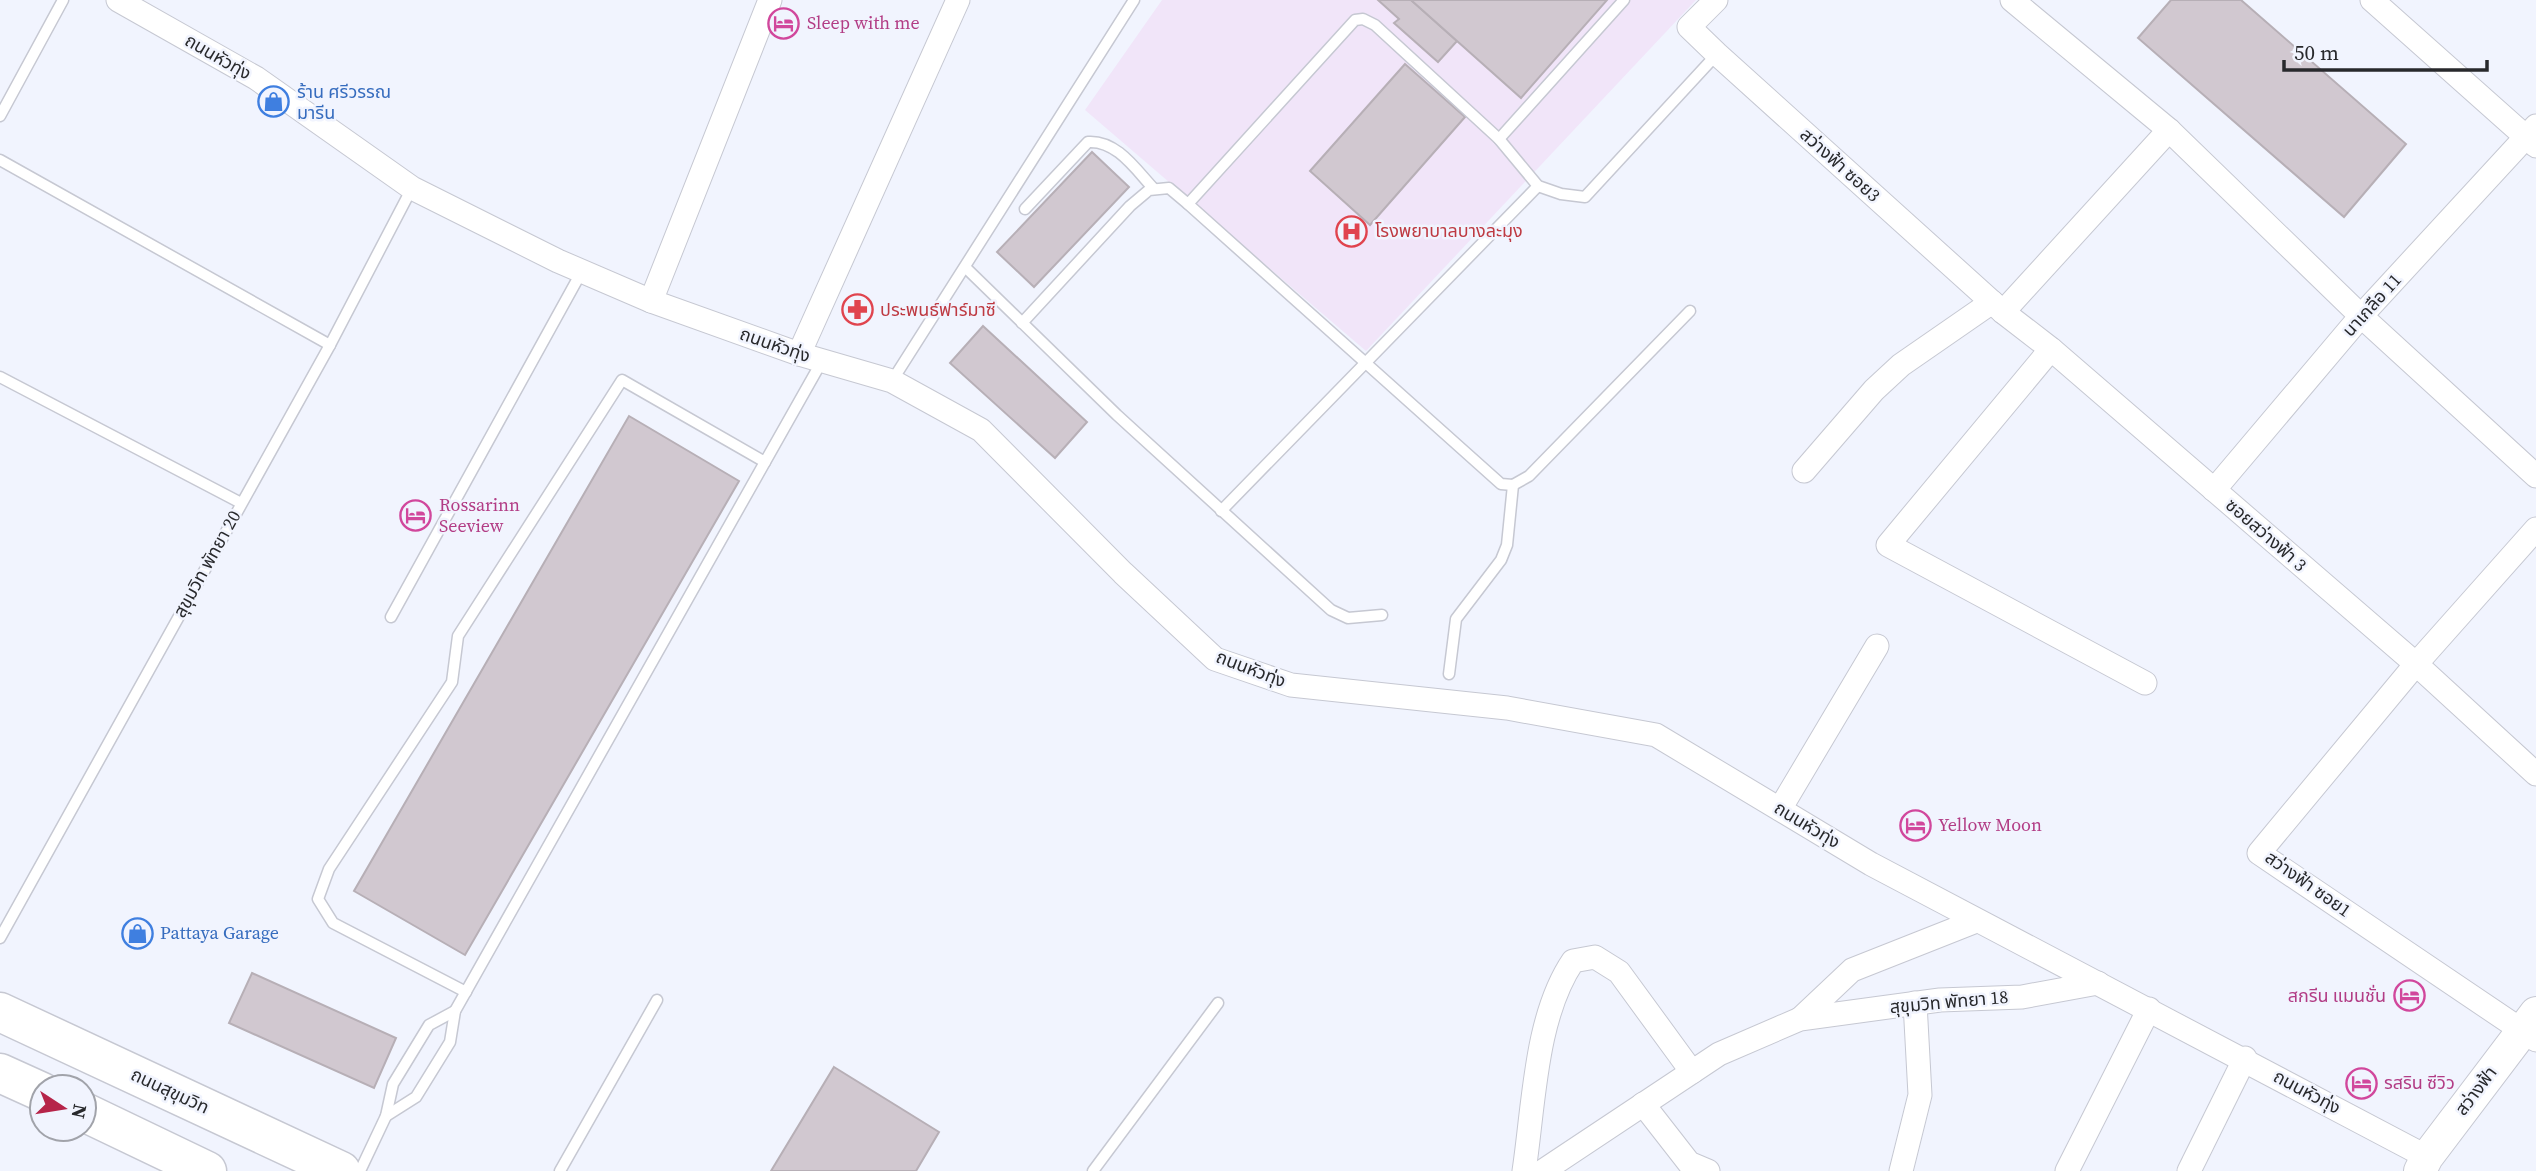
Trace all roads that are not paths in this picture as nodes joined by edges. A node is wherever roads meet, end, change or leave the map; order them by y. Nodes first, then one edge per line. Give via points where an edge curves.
1 (63, 0) edge
2 (118, 0) edge
3 (770, 0) edge
4 (958, 0) edge
5 (1134, 0) edge
6 (1624, 0) edge
7 (1716, 0) edge
8 (2012, 0) edge
9 (2372, 0) edge
10 (1717, 54) junction
11 (0, 116) edge
12 (2169, 130) junction
13 (2532, 136) edge
14 (1499, 139) junction
15 (0, 160) edge
16 (1538, 186) junction
17 (412, 188) junction
18 (1154, 189) junction
19 (1188, 204) junction
20 (1025, 209) dead end
21 (966, 268) junction
22 (582, 271) junction
23 (651, 301) junction
24 (1998, 307) junction
25 (1690, 310) dead end
26 (2361, 316) junction
27 (1022, 323) junction
28 (330, 345) junction
29 (2051, 349) junction
30 (799, 354) junction
31 (822, 361) junction
32 (1363, 363) junction
33 (0, 377) edge
34 (892, 381) junction
35 (765, 462) junction
36 (1804, 471) dead end
37 (2536, 476) edge
38 (1513, 485) junction
39 (2214, 489) junction
40 (241, 503) junction
41 (1221, 511) junction
42 (2536, 529) edge
43 (1382, 615) dead end
44 (391, 617) dead end
45 (1877, 646) dead end
46 (2416, 664) junction
47 (1449, 674) dead end
48 (2145, 683) dead end
49 (2536, 774) edge
50 (1780, 809) junction
51 (1976, 920) junction
52 (0, 938) edge
53 (2098, 983) junction
54 (466, 992) junction
55 (657, 1000) dead end
56 (1218, 1003) dead end
57 (1915, 1003) junction
58 (2149, 1009) junction
59 (455, 1011) junction
60 (0, 1012) edge
61 (1800, 1020) junction
62 (2531, 1028) edge
63 (2245, 1058) junction
64 (1692, 1072) junction
65 (0, 1073) edge
66 (28, 1086) edge
67 (1643, 1104) junction
68 (386, 1116) junction
69 (98, 1119) edge
70 (2424, 1164) edge
71 (207, 1171) edge
72 (341, 1171) edge
73 (359, 1171) edge
74 (560, 1171) edge
75 (1093, 1171) edge
76 (1524, 1171) edge
77 (1543, 1171) edge
78 (1708, 1171) edge
79 (1902, 1171) edge
80 (2067, 1171) edge
81 (2189, 1171) edge

1 - 11 lane
2 - 17 street, ถนนหัวทุ่ง via 256,78
3 - 23 street
4 - 30 street
5 - 21 lane
6 - 14 lane
7 - 10 street, สว่างฟ้า ซอย3 via 1689,27
8 - 12 street
9 - 13 street
10 - 16 lane via 1585,197
10 - 24 street, สว่างฟ้า ซอย3
12 - 24 street
12 - 26 street
13 - 26 street, นาเกลือ 11
14 - 16 lane
14 - 19 lane via 1376,25 1355,20
15 - 28 lane
16 - 32 lane
17 - 22 street, ถนนหัวทุ่ง
17 - 28 lane, สุขุมวิท พัทยา 20
18 - 19 lane via 1169,188
18 - 20 lane via 1105,142 1088,142
18 - 27 lane via 1130,206
19 - 32 lane
21 - 27 lane
21 - 34 lane
22 - 23 street, ถนนหัวทุ่ง
22 - 44 lane
23 - 30 street, ถนนหัวทุ่ง
24 - 29 street, ซอยสว่างฟ้า 3
24 - 36 street via 1901,365
25 - 38 lane via 1545,461
26 - 37 street
26 - 39 street, นาเกลือ 11
27 - 41 lane
28 - 40 lane, สุขุมวิท พัทยา 20
29 - 39 street, ซอยสว่างฟ้า 3
29 - 48 street via 1888,545
30 - 31 street, ถนนหัวทุ่ง
31 - 34 street, ถนนหัวทุ่ง
31 - 35 lane
32 - 38 lane via 1489,476
32 - 41 lane
33 - 40 lane
34 - 50 street, ถนนหัวทุ่ง via 981,430 1215,659 1292,685 1507,708 1656,735
35 - 54 lane
35 - 54 lane via 622,380 458,636 452,682 329,869 318,899 333,923
38 - 47 lane via 1507,545 1456,619
39 - 46 street, ซอยสว่างฟ้า 3
40 - 52 lane, สุขุมวิท พัทยา 20
41 - 43 lane via 1340,616
42 - 46 street
45 - 50 street
46 - 49 street, ซอยสว่างฟ้า 3
46 - 62 street, สว่างฟ้า ซอย1 via 2259,853
50 - 51 street, ถนนหัวทุ่ง
51 - 53 street, ถนนหัวทุ่ง
51 - 61 street, สุขุมวิท พัทยา 18 via 1852,970
53 - 57 street, สุขุมวิท พัทยา 18 via 2022,997
53 - 58 street, ถนนหัวทุ่ง
54 - 59 lane
55 - 74 lane
56 - 75 lane
57 - 61 street, สุขุมวิท พัทยา 18
57 - 79 street via 1920,1095
58 - 63 street, ถนนหัวทุ่ง
58 - 80 street
59 - 68 lane via 429,1025 393,1084
59 - 68 lane via 450,1042 416,1097
60 - 72 highway, ถนนสุขุมวิท
61 - 64 street, สุขุมวิท พัทยา 18 via 1718,1054
62 - 70 street, สว่างฟ้า
63 - 70 street, ถนนหัวทุ่ง
63 - 81 street
64 - 67 street, สุขุมวิท พัทยา 18
64 - 76 street via 1619,972 1595,957 1573,961 1559,981 1547,1019
65 - 66 highway
67 - 77 street, สุขุมวิท พัทยา 18
67 - 78 street via 1689,1163
68 - 73 lane
69 - 71 highway

